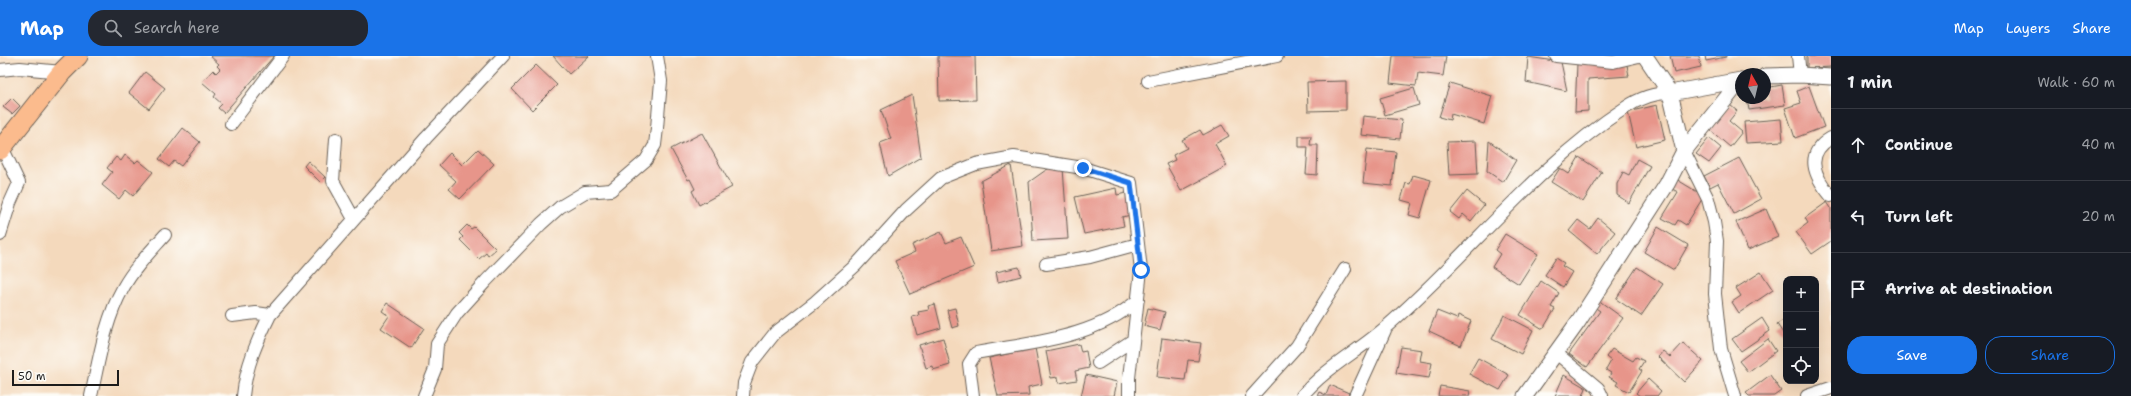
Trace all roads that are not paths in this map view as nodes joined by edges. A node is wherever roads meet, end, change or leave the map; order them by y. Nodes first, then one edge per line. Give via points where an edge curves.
1 (78, 56) edge
2 (283, 56) edge
3 (503, 56) edge
4 (657, 56) edge
5 (1277, 56) edge
6 (1556, 56) edge
7 (1639, 56) edge
8 (1645, 56) edge
9 (1798, 56) edge
10 (0, 70) edge
11 (62, 72) junction
12 (1800, 74) junction
13 (1771, 76) edge
14 (1831, 77) edge
15 (1148, 81) dead end
16 (1735, 81) edge
17 (1735, 87) edge
18 (1670, 93) junction
19 (231, 124) dead end
20 (1831, 138) edge
21 (336, 139) dead end
22 (1, 148) edge
23 (1684, 151) junction
24 (1831, 196) edge
25 (354, 219) junction
26 (0, 235) edge
27 (165, 235) dead end
28 (1138, 244) junction
29 (1046, 264) dead end
30 (1345, 269) dead end
31 (1138, 300) junction
32 (270, 315) junction
33 (232, 316) dead end
34 (1386, 328) junction
35 (1133, 340) junction
36 (1555, 352) junction
37 (1098, 363) dead end
38 (1831, 388) edge
39 (91, 396) edge
40 (243, 396) edge
41 (424, 396) edge
42 (743, 396) edge
43 (974, 396) edge
44 (1129, 396) edge
45 (1252, 396) edge
46 (1302, 396) edge
47 (1355, 396) edge
48 (1526, 396) edge
49 (1602, 396) edge
50 (1735, 396) edge
51 (1807, 396) edge

1 - 11 main road
2 - 19 street
3 - 25 street
4 - 41 street via 661,81 657,128 655,145 646,160 611,190 585,192 560,207 486,281 457,313 437,344 436,369
5 - 15 street
6 - 7 street via 1613,62
8 - 18 street
9 - 12 street
10 - 11 street via 20,68
11 - 22 main road
12 - 13 street
12 - 14 street
16 - 18 street
17 - 23 street
18 - 23 street
18 - 34 street via 1646,97 1625,108 1567,152
20 - 24 street via 1816,151 1813,161 1823,185
21 - 25 street via 333,181
22 - 26 street via 19,183
23 - 36 street via 1667,184 1578,322
23 - 50 street via 1708,199 1714,222 1715,294 1721,349
25 - 32 street
27 - 39 street via 140,263 123,288 103,338
28 - 29 street via 1090,257
28 - 31 street via 1141,270
28 - 42 street via 1131,183 1083,168 1014,157 976,164 941,178 906,210 856,265 775,333 752,362 744,383
30 - 45 street via 1298,346
31 - 35 street
31 - 43 street via 1122,314 1071,336 976,353 969,364
32 - 33 street via 256,313
32 - 40 street via 256,343
34 - 46 street via 1312,383
34 - 47 street
35 - 37 street
35 - 44 street
36 - 48 street
36 - 49 street via 1598,388
38 - 51 street

